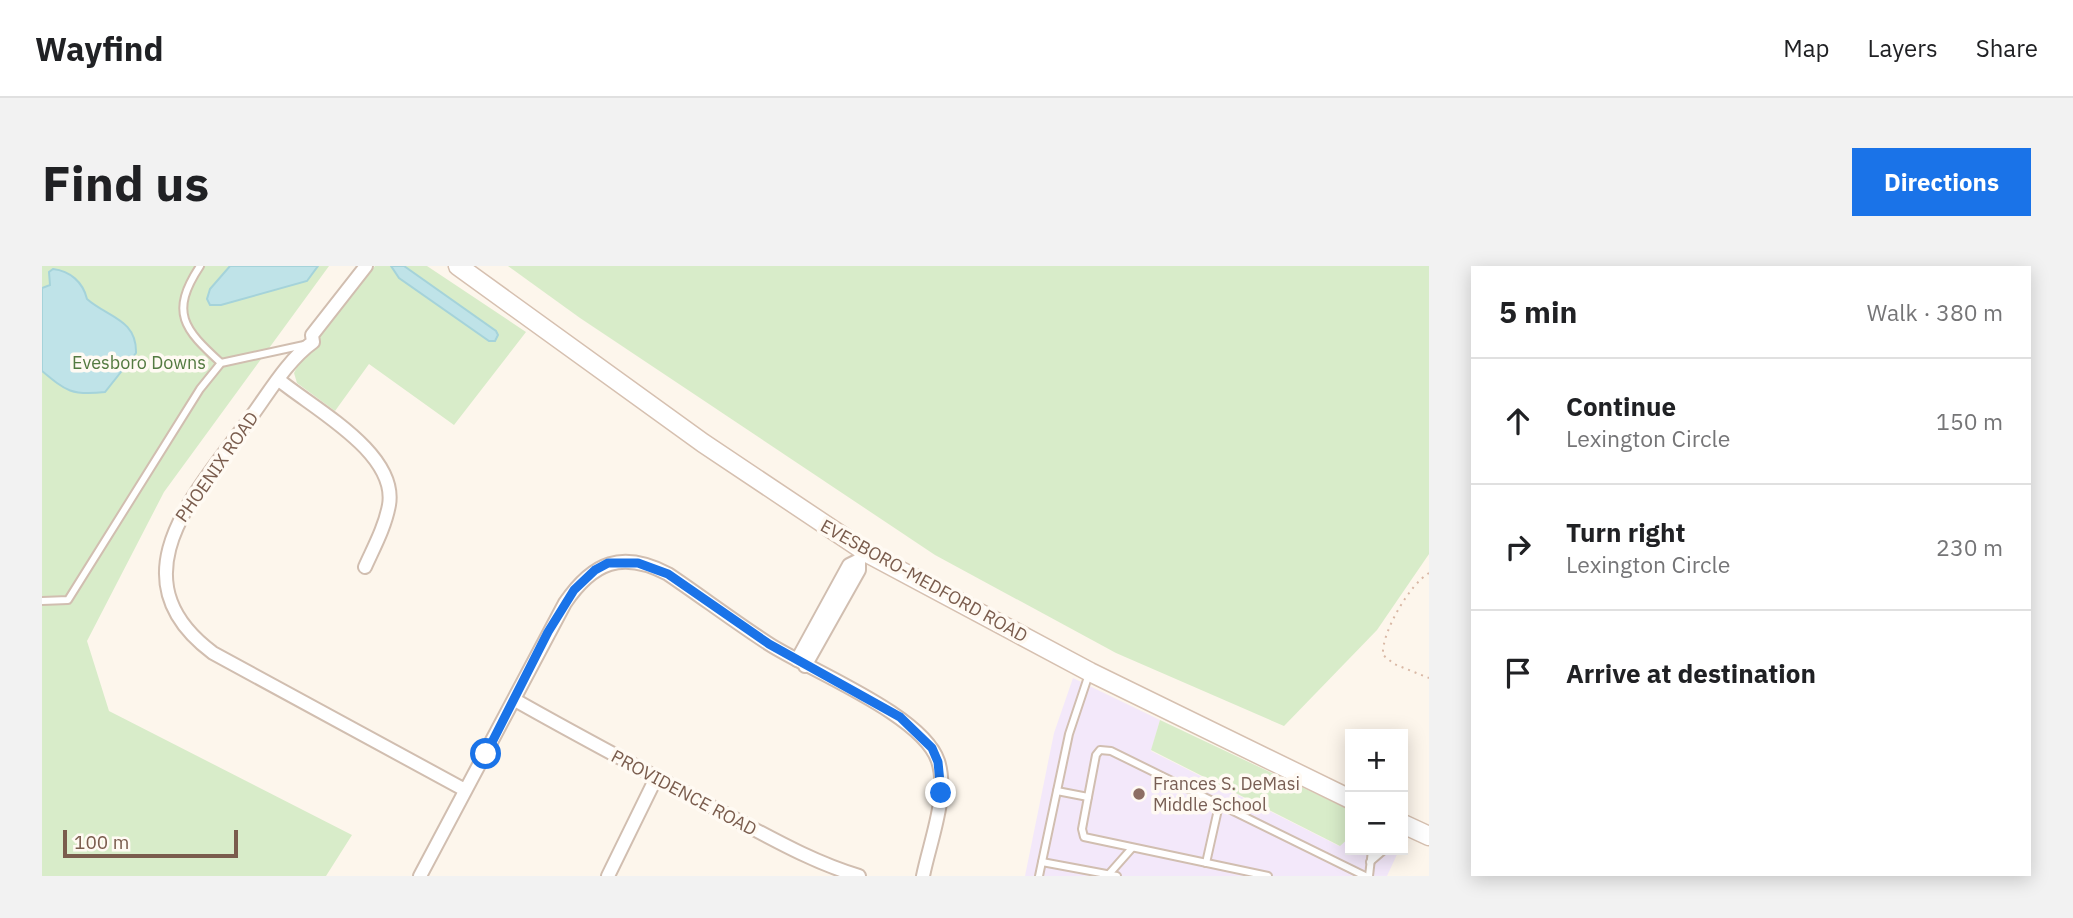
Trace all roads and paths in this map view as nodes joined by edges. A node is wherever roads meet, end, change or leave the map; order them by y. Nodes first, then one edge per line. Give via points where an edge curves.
1 (200, 266) edge
2 (366, 266) edge
3 (458, 266) edge
4 (313, 342) junction
5 (221, 363) junction
6 (279, 380) junction
7 (861, 555) junction
8 (366, 567) dead end
9 (1429, 573) edge
10 (42, 601) edge
11 (801, 663) junction
12 (1090, 672) junction
13 (1429, 678) edge
14 (515, 700) junction
15 (656, 778) junction
16 (465, 790) junction
17 (1057, 791) junction
18 (1088, 797) junction
19 (1345, 797) edge
20 (1219, 805) junction
21 (1132, 848) junction
22 (1371, 855) edge
23 (1378, 855) edge
24 (1042, 862) junction
25 (1370, 862) junction
26 (1206, 863) junction
27 (1342, 866) junction
28 (1109, 874) edge
29 (420, 876) edge
30 (608, 876) edge
31 (859, 876) edge
32 (923, 876) edge
33 (1039, 876) edge
34 (1117, 876) edge
35 (1268, 876) edge
36 (1338, 876) edge
37 (1367, 876) edge

1 - 5 lane via 185,288 185,318 191,336
2 - 4 street, PHOENIX ROAD via 312,335
3 - 7 street, EVESBORO-MEDFORD ROAD
4 - 5 lane
4 - 6 street, PHOENIX ROAD via 300,351
5 - 10 lane via 200,389 68,600
6 - 8 street via 361,444 387,477 389,504
6 - 16 street, PHOENIX ROAD via 175,526 165,561 175,613 185,629 213,653
7 - 11 street via 859,570
7 - 12 street, EVESBORO-MEDFORD ROAD
9 - 13 path via 1420,579 1382,644 1383,655 1394,664
11 - 14 street via 653,566 608,563 583,579 565,603
11 - 32 street via 900,717 932,748 941,793
12 - 17 lane via 1069,734
12 - 19 street, EVESBORO-MEDFORD ROAD
14 - 15 street, PROVIDENCE ROAD
14 - 16 street
15 - 30 street
15 - 31 street, PROVIDENCE ROAD via 781,843
16 - 29 street
17 - 18 lane
17 - 24 lane
18 - 20 lane via 1100,750 1111,751
18 - 21 lane via 1084,836
20 - 26 lane
20 - 27 lane
21 - 26 lane
21 - 28 lane
22 - 25 lane
23 - 25 lane
24 - 28 lane
24 - 33 lane
25 - 37 lane
26 - 35 lane
27 - 36 lane
27 - 37 lane
28 - 34 lane

